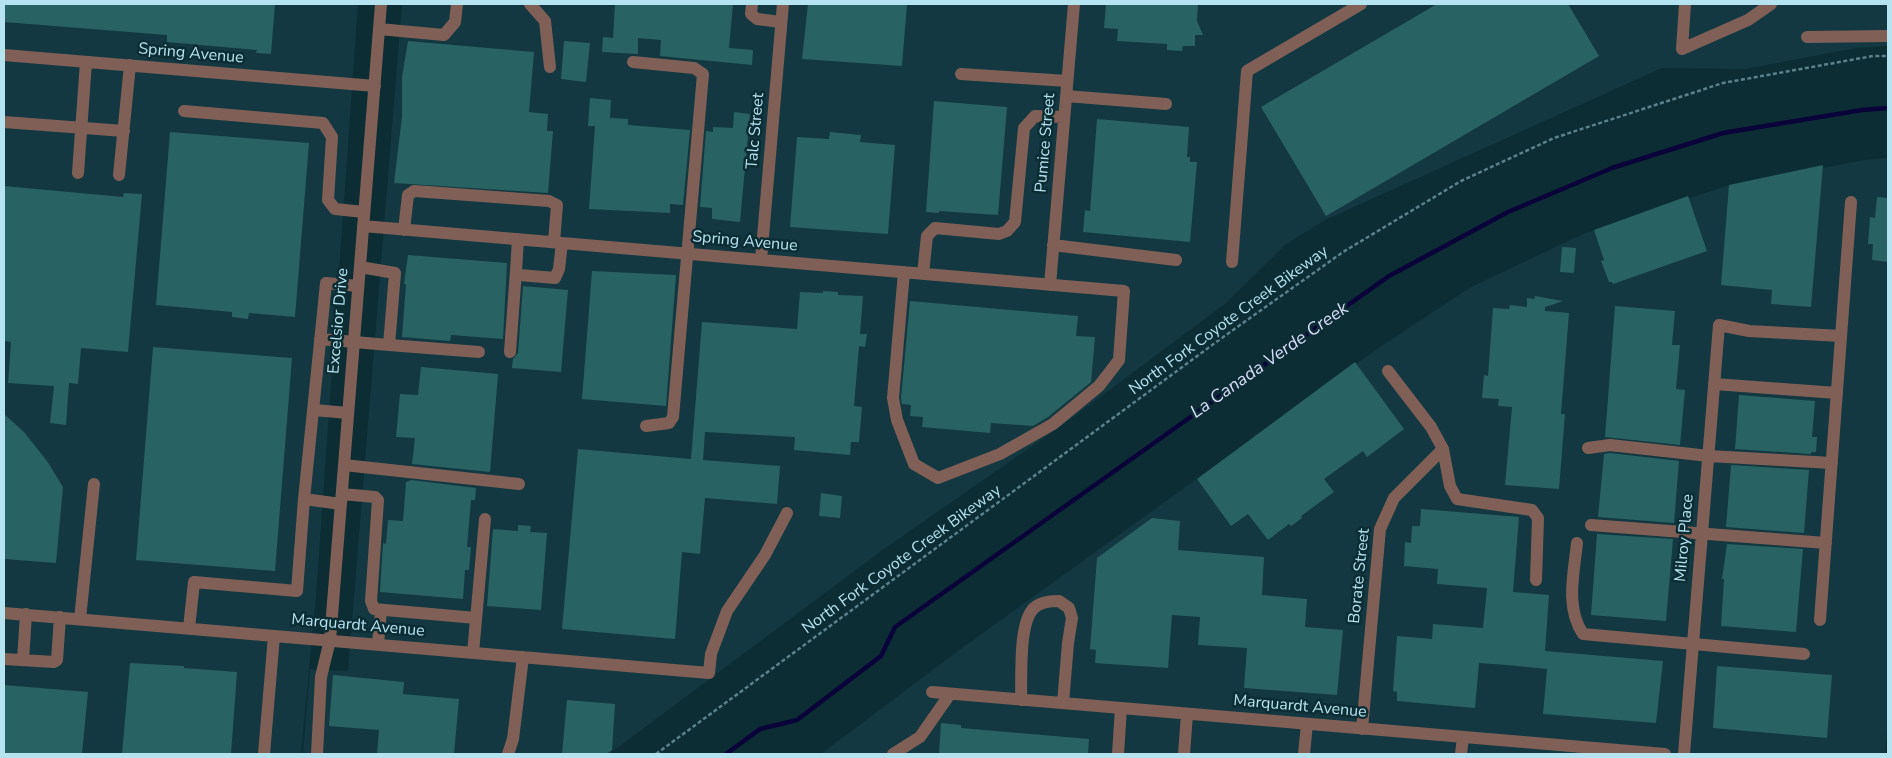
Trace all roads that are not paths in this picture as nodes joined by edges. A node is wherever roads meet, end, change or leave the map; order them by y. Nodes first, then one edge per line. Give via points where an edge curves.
1 (381, 4) edge
2 (457, 4) edge
3 (530, 4) edge
4 (752, 4) edge
5 (783, 4) edge
6 (1074, 4) edge
7 (1361, 4) edge
8 (1685, 4) edge
9 (1771, 4) edge
10 (781, 22) junction
11 (379, 29) junction
12 (1888, 36) edge
13 (1807, 37) dead end
14 (4, 55) edge
15 (86, 62) junction
16 (633, 62) dead end
17 (130, 66) junction
18 (550, 67) dead end
19 (961, 74) dead end
20 (1067, 82) junction
21 (375, 86) junction
22 (1066, 96) junction
23 (1166, 104) dead end
24 (184, 111) dead end
25 (1064, 117) junction
26 (4, 122) edge
27 (80, 128) junction
28 (124, 131) junction
29 (78, 173) dead end
30 (120, 175) dead end
31 (1851, 202) dead end
32 (364, 212) junction
33 (364, 226) junction
34 (404, 230) junction
35 (518, 239) junction
36 (558, 243) junction
37 (1053, 246) junction
38 (687, 254) junction
39 (761, 260) junction
40 (1176, 260) dead end
41 (1232, 262) dead end
42 (360, 267) junction
43 (516, 271) junction
44 (904, 272) junction
45 (923, 274) junction
46 (1050, 285) junction
47 (358, 286) junction
48 (1841, 336) junction
49 (320, 339) junction
50 (354, 342) junction
51 (389, 345) junction
52 (479, 352) dead end
53 (510, 352) dead end
54 (1388, 371) dead end
55 (1714, 384) junction
56 (1837, 393) junction
57 (314, 410) junction
58 (348, 413) junction
59 (646, 426) dead end
60 (1588, 448) dead end
61 (1443, 449) junction
62 (1708, 456) junction
63 (1832, 463) junction
64 (344, 465) junction
65 (94, 484) dead end
66 (519, 484) dead end
67 (304, 499) junction
68 (342, 499) junction
69 (787, 513) dead end
70 (485, 519) dead end
71 (1591, 525) dead end
72 (1702, 535) junction
73 (1577, 542) dead end
74 (1826, 544) junction
75 (1536, 580) dead end
76 (381, 610) junction
77 (4, 612) edge
78 (26, 614) junction
79 (60, 617) junction
80 (476, 618) junction
81 (80, 619) junction
82 (1820, 620) dead end
83 (189, 628) junction
84 (274, 636) junction
85 (330, 640) junction
86 (378, 644) junction
87 (1693, 645) junction
88 (473, 653) junction
89 (1804, 654) dead end
90 (523, 657) junction
91 (4, 659) edge
92 (23, 660) junction
93 (932, 692) dead end
94 (950, 694) junction
95 (1021, 700) junction
96 (1063, 703) junction
97 (1121, 708) junction
98 (1187, 714) junction
99 (1307, 724) junction
100 (1362, 729) junction
101 (1463, 737) junction
102 (904, 751) edge
103 (264, 754) edge
104 (317, 754) edge
105 (508, 754) edge
106 (893, 754) edge
107 (1118, 754) edge
108 (1184, 754) edge
109 (1304, 754) edge
110 (1461, 754) edge
111 (1665, 754) edge
112 (1684, 754) edge

1 - 11 street, Excelsior Drive
2 - 11 street via 455,22 444,35
3 - 18 street via 545,21
4 - 10 street via 751,14 757,19
5 - 10 street, Talc Street
6 - 20 street, Pumice Street
7 - 41 street via 1247,71
8 - 9 street via 1682,50 1748,20
10 - 39 street, Talc Street
11 - 21 street, Excelsior Drive
12 - 13 street
14 - 15 street, Spring Avenue
15 - 17 street, Spring Avenue
15 - 27 street
16 - 38 street via 694,68 703,74
17 - 21 street, Spring Avenue
17 - 28 street
19 - 20 street
20 - 22 street, Pumice Street
21 - 32 street, Excelsior Drive
22 - 23 street
22 - 25 street, Pumice Street
24 - 32 street via 323,123 332,137 328,200 335,209
25 - 37 street, Pumice Street
25 - 45 street via 1035,116 1024,128 1015,222 1007,231 999,234 935,228 926,236
26 - 27 street
27 - 28 street
27 - 29 street
28 - 30 street
31 - 48 street
32 - 33 street, Excelsior Drive
33 - 34 street, Spring Avenue
33 - 42 street, Excelsior Drive
34 - 35 street, Spring Avenue
34 - 36 street via 408,195 414,191 549,201 557,205
35 - 36 street, Spring Avenue
35 - 43 street
36 - 38 street, Spring Avenue
36 - 43 street via 559,270 555,278 519,275
37 - 40 street
37 - 46 street, Pumice Street
38 - 39 street, Spring Avenue
38 - 59 street via 673,416 669,423
39 - 44 street, Spring Avenue
42 - 47 street, Excelsior Drive
42 - 51 street via 395,274
43 - 53 street
44 - 45 street, Spring Avenue
44 - 46 street, Spring Avenue via 893,398 897,420 914,464 938,478 1000,454 1053,424 1099,386 1120,360 1124,291
45 - 46 street, Spring Avenue
47 - 49 street via 326,283
47 - 50 street, Excelsior Drive
48 - 55 street, Milroy Place via 1749,331 1719,325
48 - 56 street
49 - 50 street
49 - 57 street
50 - 51 street
50 - 58 street, Excelsior Drive
51 - 52 street
54 - 61 street via 1431,427
55 - 56 street
55 - 62 street, Milroy Place
56 - 63 street
57 - 58 street
57 - 67 street
58 - 64 street, Excelsior Drive
60 - 62 street via 1610,445
61 - 75 street via 1450,486 1457,499 1532,510 1538,518
61 - 100 street, Borate Street via 1394,498 1380,529
62 - 63 street
62 - 72 street, Milroy Place
63 - 74 street
64 - 66 street
64 - 68 street, Excelsior Drive
65 - 81 street
67 - 68 street
67 - 83 street via 297,591 194,582
68 - 76 street via 375,497 378,500 371,601 374,609
68 - 85 street, Excelsior Drive
69 - 90 street, Marquardt Avenue via 765,555 727,611 711,654 709,673
70 - 80 street
71 - 72 street
72 - 74 street
72 - 87 street, Milroy Place
73 - 87 street via 1572,604 1583,634
74 - 82 street
76 - 80 street
76 - 86 street
77 - 78 street, Marquardt Avenue
78 - 79 street, Marquardt Avenue
78 - 92 street
79 - 81 street, Marquardt Avenue
79 - 92 street via 57,660
80 - 88 street
81 - 83 street, Marquardt Avenue
83 - 84 street, Marquardt Avenue
84 - 85 street, Marquardt Avenue
84 - 103 street
85 - 86 street, Marquardt Avenue
85 - 104 street, Excelsior Drive via 321,677
86 - 88 street, Marquardt Avenue
87 - 89 street
87 - 112 street, Milroy Place
88 - 90 street, Marquardt Avenue
90 - 105 street via 513,739
91 - 92 street
93 - 94 street, Marquardt Avenue
94 - 95 street, Marquardt Avenue
94 - 102 street via 920,737
95 - 96 street, Marquardt Avenue
95 - 96 street via 1027,620 1034,608 1059,601 1068,608 1072,618
96 - 97 street, Marquardt Avenue
97 - 98 street, Marquardt Avenue
97 - 107 street
98 - 99 street, Marquardt Avenue
98 - 108 street
99 - 100 street, Marquardt Avenue
99 - 109 street
100 - 101 street, Marquardt Avenue
101 - 110 street
101 - 111 street, Marquardt Avenue
102 - 106 street

